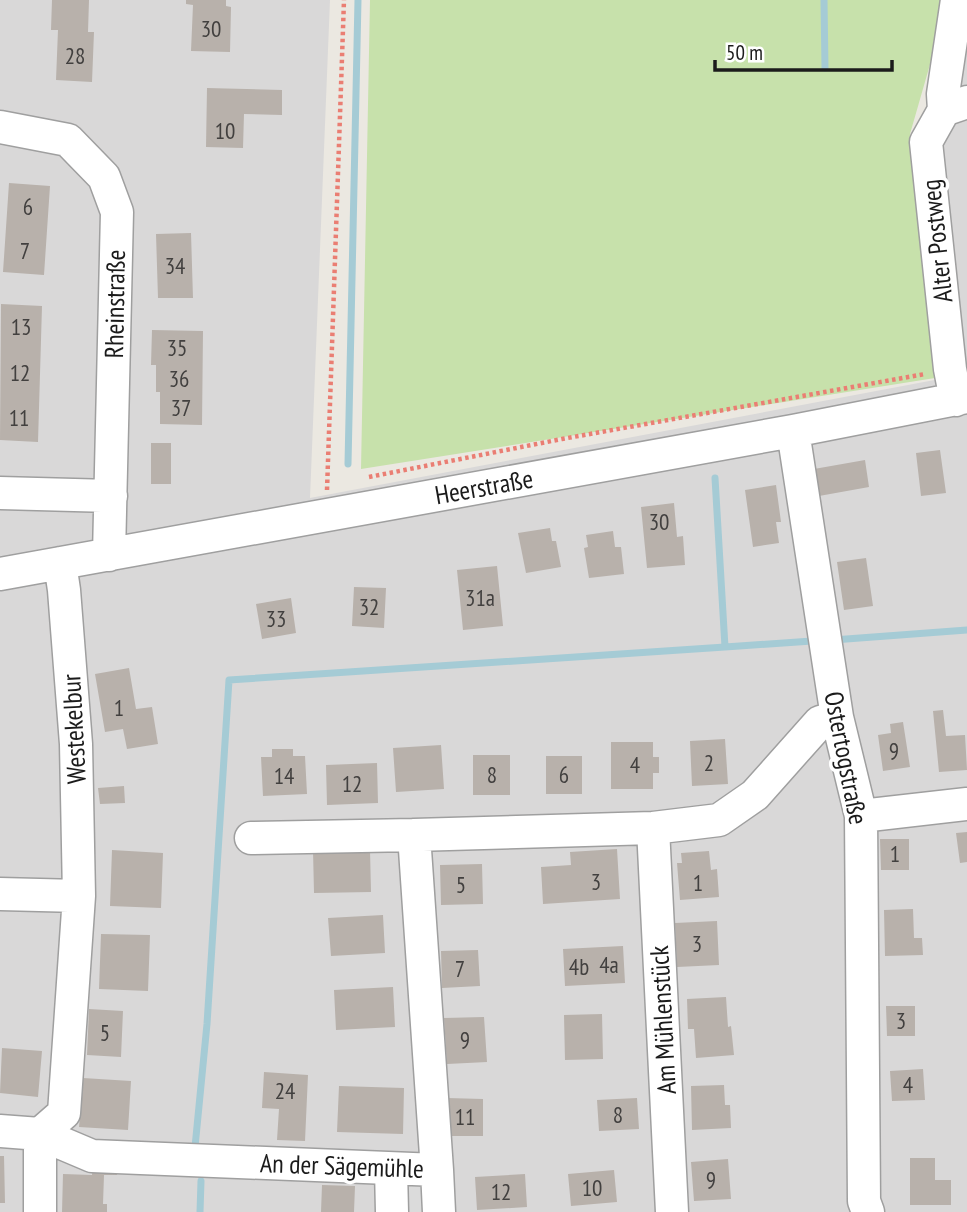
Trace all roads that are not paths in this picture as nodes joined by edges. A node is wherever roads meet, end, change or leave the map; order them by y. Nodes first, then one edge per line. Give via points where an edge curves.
1 (957, 0) edge
2 (956, 106) edge
3 (0, 127) edge
4 (961, 398) edge
5 (793, 431) junction
6 (0, 493) edge
7 (111, 496) junction
8 (109, 555) junction
9 (60, 563) junction
10 (0, 574) edge
11 (837, 717) junction
12 (967, 804) edge
13 (861, 816) junction
14 (653, 828) junction
15 (414, 835) junction
16 (251, 838) dead end
17 (0, 894) edge
18 (79, 896) junction
19 (0, 1130) edge
20 (40, 1133) junction
21 (391, 1169) junction
22 (436, 1170) junction
23 (40, 1212) edge
24 (392, 1212) edge
25 (439, 1212) edge
26 (672, 1212) edge
27 (868, 1212) edge

1 - 2 street via 943,94
2 - 4 street, Alter Postweg via 926,142 950,369
3 - 7 street, Rheinstraße via 68,140 104,177 117,212
4 - 5 street, Heerstraße
5 - 8 street, Heerstraße
5 - 11 street, Ostertogstraße
6 - 7 street
7 - 8 street, Rheinstraße
8 - 9 street, Heerstraße
9 - 10 street, Heerstraße
9 - 18 street, Westekelbur via 76,744
11 - 13 street, Ostertogstraße
11 - 14 street via 820,722 755,795 719,820
12 - 13 street
13 - 27 street, Ostertogstraße via 864,1201
14 - 15 street
14 - 26 street, Am Mühlenstück
15 - 16 street
15 - 22 street, An der Sägemühle
17 - 18 street
18 - 20 street, Westekelbur via 64,1113
19 - 20 street, An der Sägemühle
20 - 21 street, An der Sägemühle via 92,1156
20 - 23 street
21 - 22 street, An der Sägemühle
21 - 24 street
22 - 25 street

